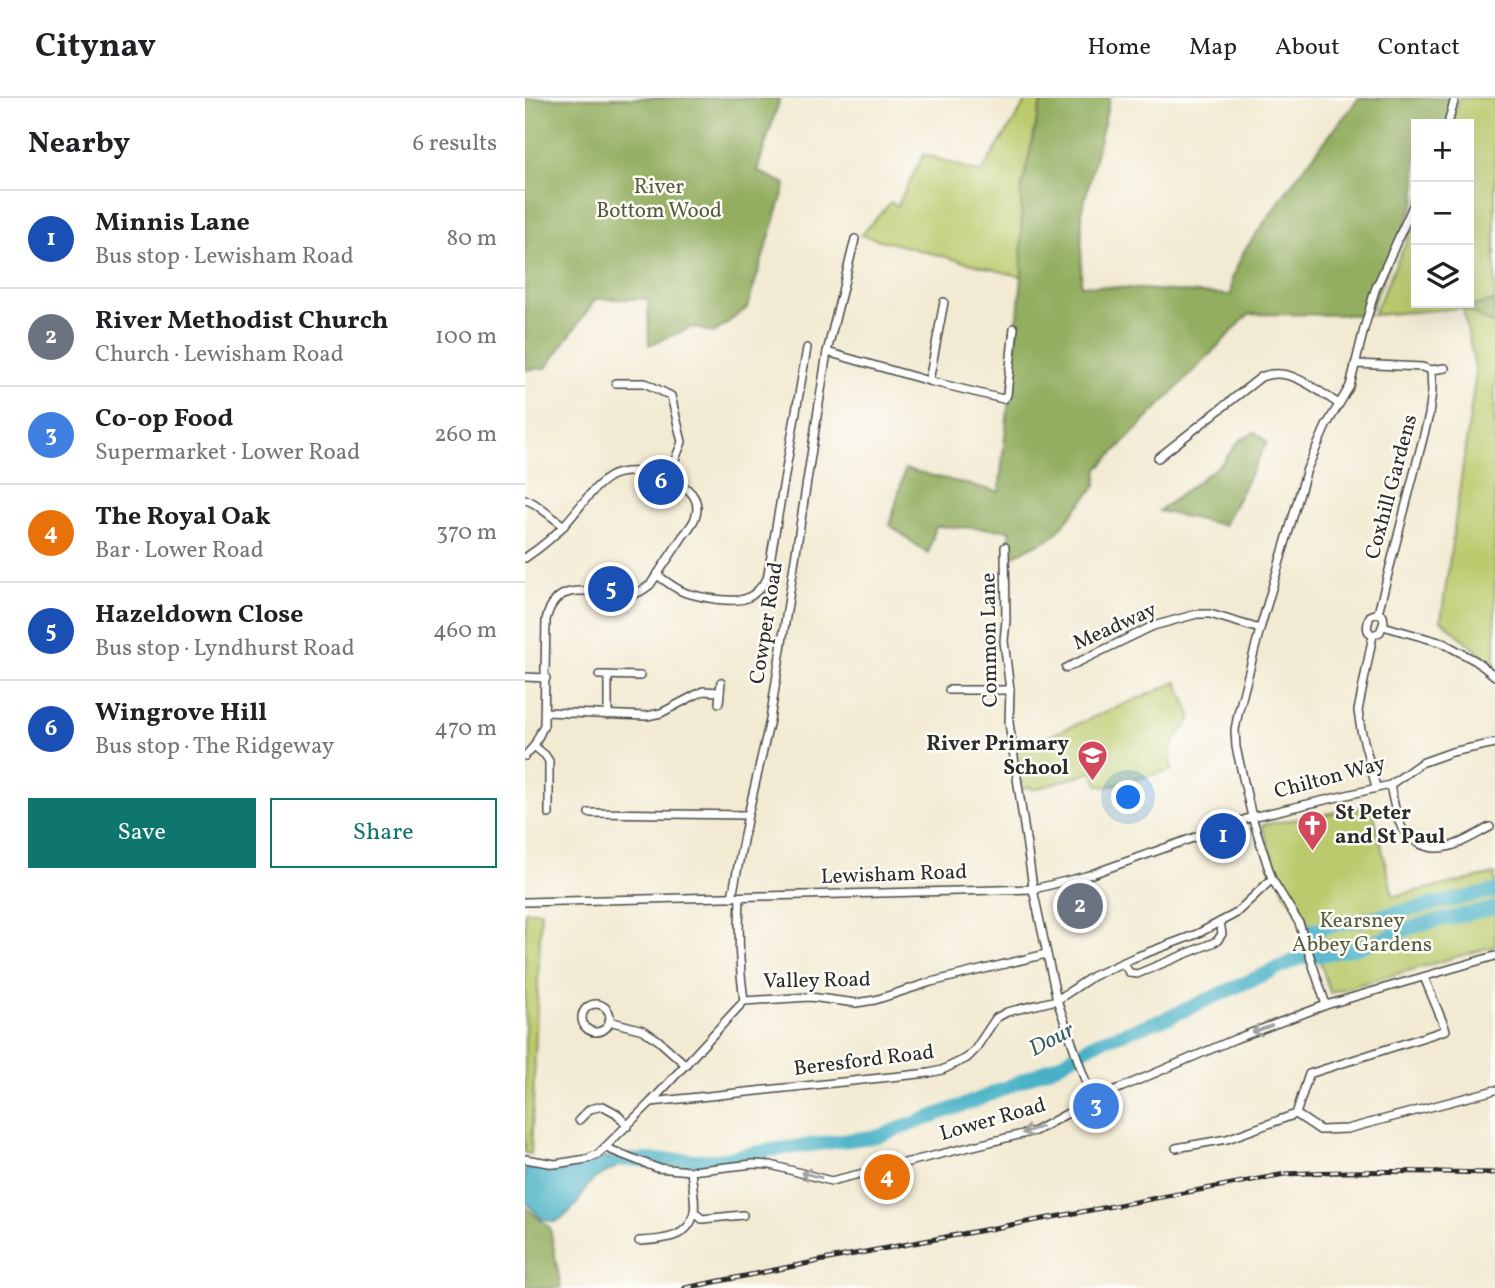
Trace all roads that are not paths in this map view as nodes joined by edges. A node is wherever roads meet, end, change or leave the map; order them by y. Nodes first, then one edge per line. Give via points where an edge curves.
1 (1455, 98) edge
2 (1449, 119) edge
3 (1411, 210) edge
4 (855, 239) dead end
5 (944, 302) dead end
6 (1014, 328) dead end
7 (807, 348) dead end
8 (827, 352) junction
9 (1355, 364) junction
10 (1445, 368) dead end
11 (1431, 370) junction
12 (929, 381) junction
13 (616, 383) dead end
14 (1339, 404) junction
15 (1158, 458) dead end
16 (668, 477) junction
17 (525, 499) edge
18 (564, 526) junction
19 (1005, 547) dead end
20 (525, 558) edge
21 (657, 575) junction
22 (1378, 613) junction
23 (1383, 626) junction
24 (1260, 629) junction
25 (1373, 635) junction
26 (1066, 668) dead end
27 (599, 675) dead end
28 (608, 675) junction
29 (640, 676) dead end
30 (1495, 676) edge
31 (525, 677) edge
32 (546, 678) junction
33 (721, 682) dead end
34 (949, 690) dead end
35 (1010, 690) junction
36 (720, 692) junction
37 (719, 703) dead end
38 (545, 712) junction
39 (608, 715) junction
40 (1495, 743) edge
41 (534, 746) junction
42 (525, 755) edge
43 (1390, 785) junction
44 (1377, 787) junction
45 (589, 813) dead end
46 (549, 814) dead end
47 (748, 815) junction
48 (1252, 817) junction
49 (1490, 827) dead end
50 (1272, 879) junction
51 (1034, 889) junction
52 (736, 897) junction
53 (525, 902) edge
54 (1220, 922) junction
55 (1046, 954) junction
56 (1495, 956) edge
57 (1123, 964) junction
58 (1424, 977) junction
59 (1056, 1000) junction
60 (744, 1001) junction
61 (1326, 1005) junction
62 (609, 1021) dead end
63 (685, 1065) junction
64 (1495, 1090) edge
65 (1092, 1100) junction
66 (651, 1102) junction
67 (1296, 1114) junction
68 (579, 1120) dead end
69 (628, 1126) junction
70 (606, 1148) junction
71 (1176, 1148) dead end
72 (525, 1159) edge
73 (691, 1171) junction
74 (694, 1212) junction
75 (743, 1215) dead end
76 (639, 1241) dead end

1 - 2 street
3 - 9 street via 1375,290
4 - 8 street, Cowper Road
5 - 12 street
6 - 12 street via 1005,398
7 - 21 street via 767,579 757,592 735,601 685,592
8 - 12 street
8 - 47 street, Cowper Road via 770,720
9 - 11 street
9 - 14 street via 1350,386
10 - 11 street
11 - 22 street, Coxhill Gardens via 1429,415
13 - 16 street via 645,383 671,396 682,442
14 - 15 street via 1284,373 1267,374
14 - 24 street via 1307,469
16 - 18 street via 649,472 614,474 601,482
16 - 21 street via 687,488 697,501 696,517
17 - 18 street
18 - 20 street
19 - 35 street, Common Lane via 1004,641
21 - 32 street via 634,594 577,590 553,602 546,620
22 - 23 street via 1383,616
22 - 25 street, Coxhill Gardens via 1370,616 1367,624
23 - 25 street
23 - 30 street via 1443,643
24 - 26 street, Meadway via 1197,614 1153,626
24 - 48 street via 1235,730
25 - 44 street, Coxhill Gardens via 1358,711
27 - 28 street
28 - 29 street
28 - 39 street
31 - 32 street
32 - 38 street
33 - 36 street
34 - 35 street
35 - 51 street, Common Lane via 1013,760
36 - 37 street
36 - 39 street via 703,691 647,716
38 - 39 street
38 - 41 street
40 - 43 street, Chilton Way via 1421,763
41 - 42 street
41 - 46 street via 549,761
43 - 44 street, Chilton Way
43 - 49 street via 1403,830 1424,846 1453,846
44 - 48 street, Chilton Way
45 - 47 street
47 - 52 street, Cowper Road
48 - 50 street
48 - 51 street, Lewisham Road via 1086,876
50 - 54 street
50 - 61 street via 1299,923
51 - 52 street, Lewisham Road
51 - 55 street, Common Lane
52 - 53 street, Lewisham Road
52 - 60 street, Cowper Road
54 - 57 street, Beresford Road
54 - 57 street via 1222,934 1217,941 1137,974
55 - 59 street, Common Lane
55 - 60 street, Valley Road via 856,1003 810,997
56 - 58 street, Lower Road
57 - 59 street, Beresford Road via 1093,976
58 - 61 street, Lower Road
58 - 67 street via 1446,1030 1309,1074
59 - 65 street, Common Lane
59 - 66 street, Beresford Road via 996,1018 967,1058 942,1070
60 - 63 street, Valley Road
61 -> 65 street, Lower Road
62 - 63 street via 643,1030
63 - 66 street, Valley Road
64 - 67 street via 1347,1129 1320,1130
65 -> 73 street, Lower Road via 1035,1130 831,1181 771,1165
66 - 69 street, Valley Road
67 - 71 street via 1227,1139
68 - 69 street via 590,1109 603,1106
69 - 70 street, Valley Road
70 - 72 street via 567,1164
70 - 73 street, Lower Road via 657,1168
73 - 74 street
74 - 75 street via 702,1219
74 - 76 street via 679,1235

